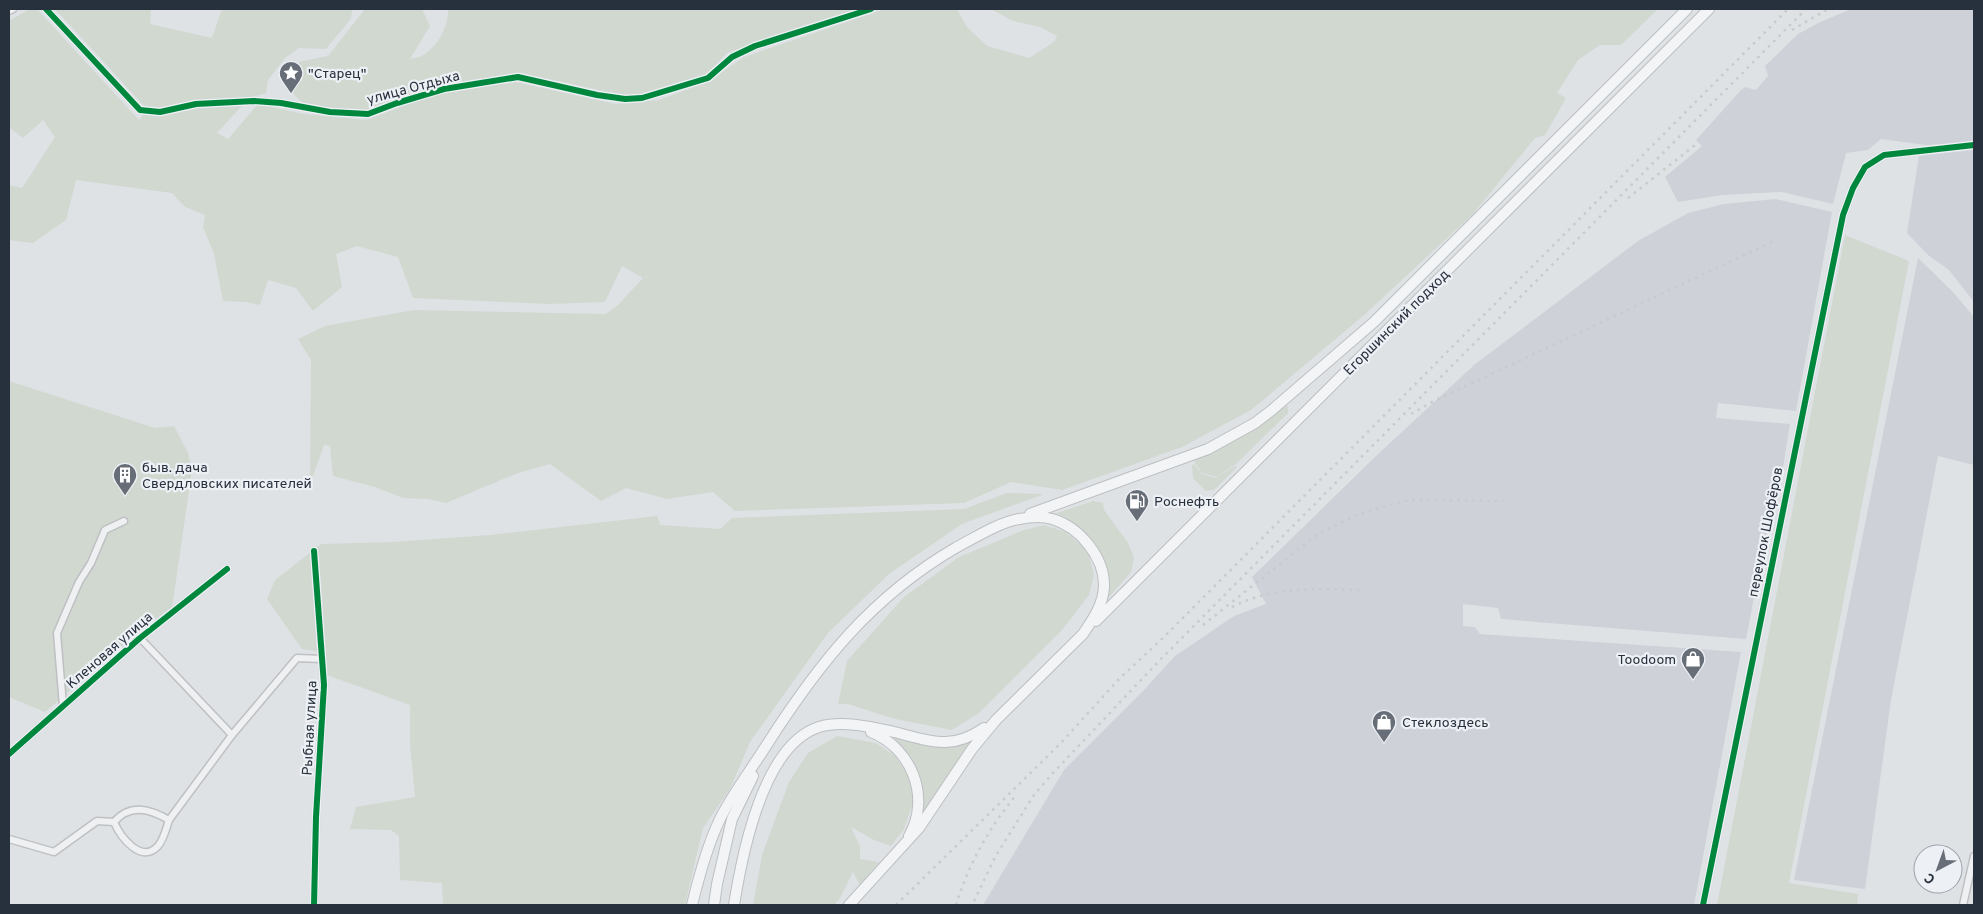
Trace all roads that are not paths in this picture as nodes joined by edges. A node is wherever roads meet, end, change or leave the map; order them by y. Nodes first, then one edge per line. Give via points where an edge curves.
1 (12, 9) edge
2 (46, 9) edge
3 (871, 9) edge
4 (1687, 9) edge
5 (1709, 9) edge
6 (9, 11) edge
7 (1974, 145) edge
8 (1017, 519) junction
9 (124, 521) dead end
10 (314, 551) dead end
11 (227, 569) dead end
12 (1083, 634) junction
13 (140, 638) junction
14 (322, 659) junction
15 (63, 706) junction
16 (996, 720) junction
17 (848, 725) junction
18 (232, 735) junction
19 (767, 746) junction
20 (9, 754) edge
21 (169, 820) junction
22 (114, 822) junction
23 (9, 839) edge
24 (897, 855) junction
25 (1974, 856) edge
26 (314, 905) edge
27 (692, 905) edge
28 (714, 905) edge
29 (734, 905) edge
30 (849, 905) edge
31 (1703, 905) edge
32 (1963, 905) edge

1 - 6 street
2 - 3 street, улица Отдыха via 140,110 160,112 196,104 254,101 368,114 444,88 518,77 597,95 642,98 708,78 732,57 755,46
4 - 8 main road, Егоршинский подход via 1374,322 1255,423 1208,448
5 - 12 main road, Егоршинский подход
7 - 31 street, переулок Шофёров via 1884,155 1865,167 1843,215
8 - 12 main road via 1044,517 1060,522 1084,540 1098,557 1104,576 1103,595 1099,609
8 - 19 main road, Егоршинский подход via 971,539 930,564 870,612 816,672
9 - 15 street via 105,530 57,633
10 - 14 street, Рыбная улица
11 - 13 street, Кленовая улица
12 - 16 main road
13 - 15 street, Кленовая улица
13 - 18 street
14 - 18 street, Рыбная улица via 297,658
14 - 26 street, Рыбная улица via 324,685
15 - 20 street, Кленовая улица
16 - 17 main road via 963,740 952,742
16 - 24 main road via 972,749 923,824
17 - 24 main road via 890,743 905,759 914,777 918,794 917,813 913,828
17 - 29 main road via 830,725 808,732 779,760 753,818
18 - 21 street, Рыбная улица
19 - 27 main road via 720,819
19 - 28 main road via 732,819
21 - 22 street via 158,813 138,809 120,814
21 - 22 street, Рыбная улица via 160,844 148,851 132,847
22 - 23 street via 97,821 54,852
24 - 30 main road
25 - 32 street

